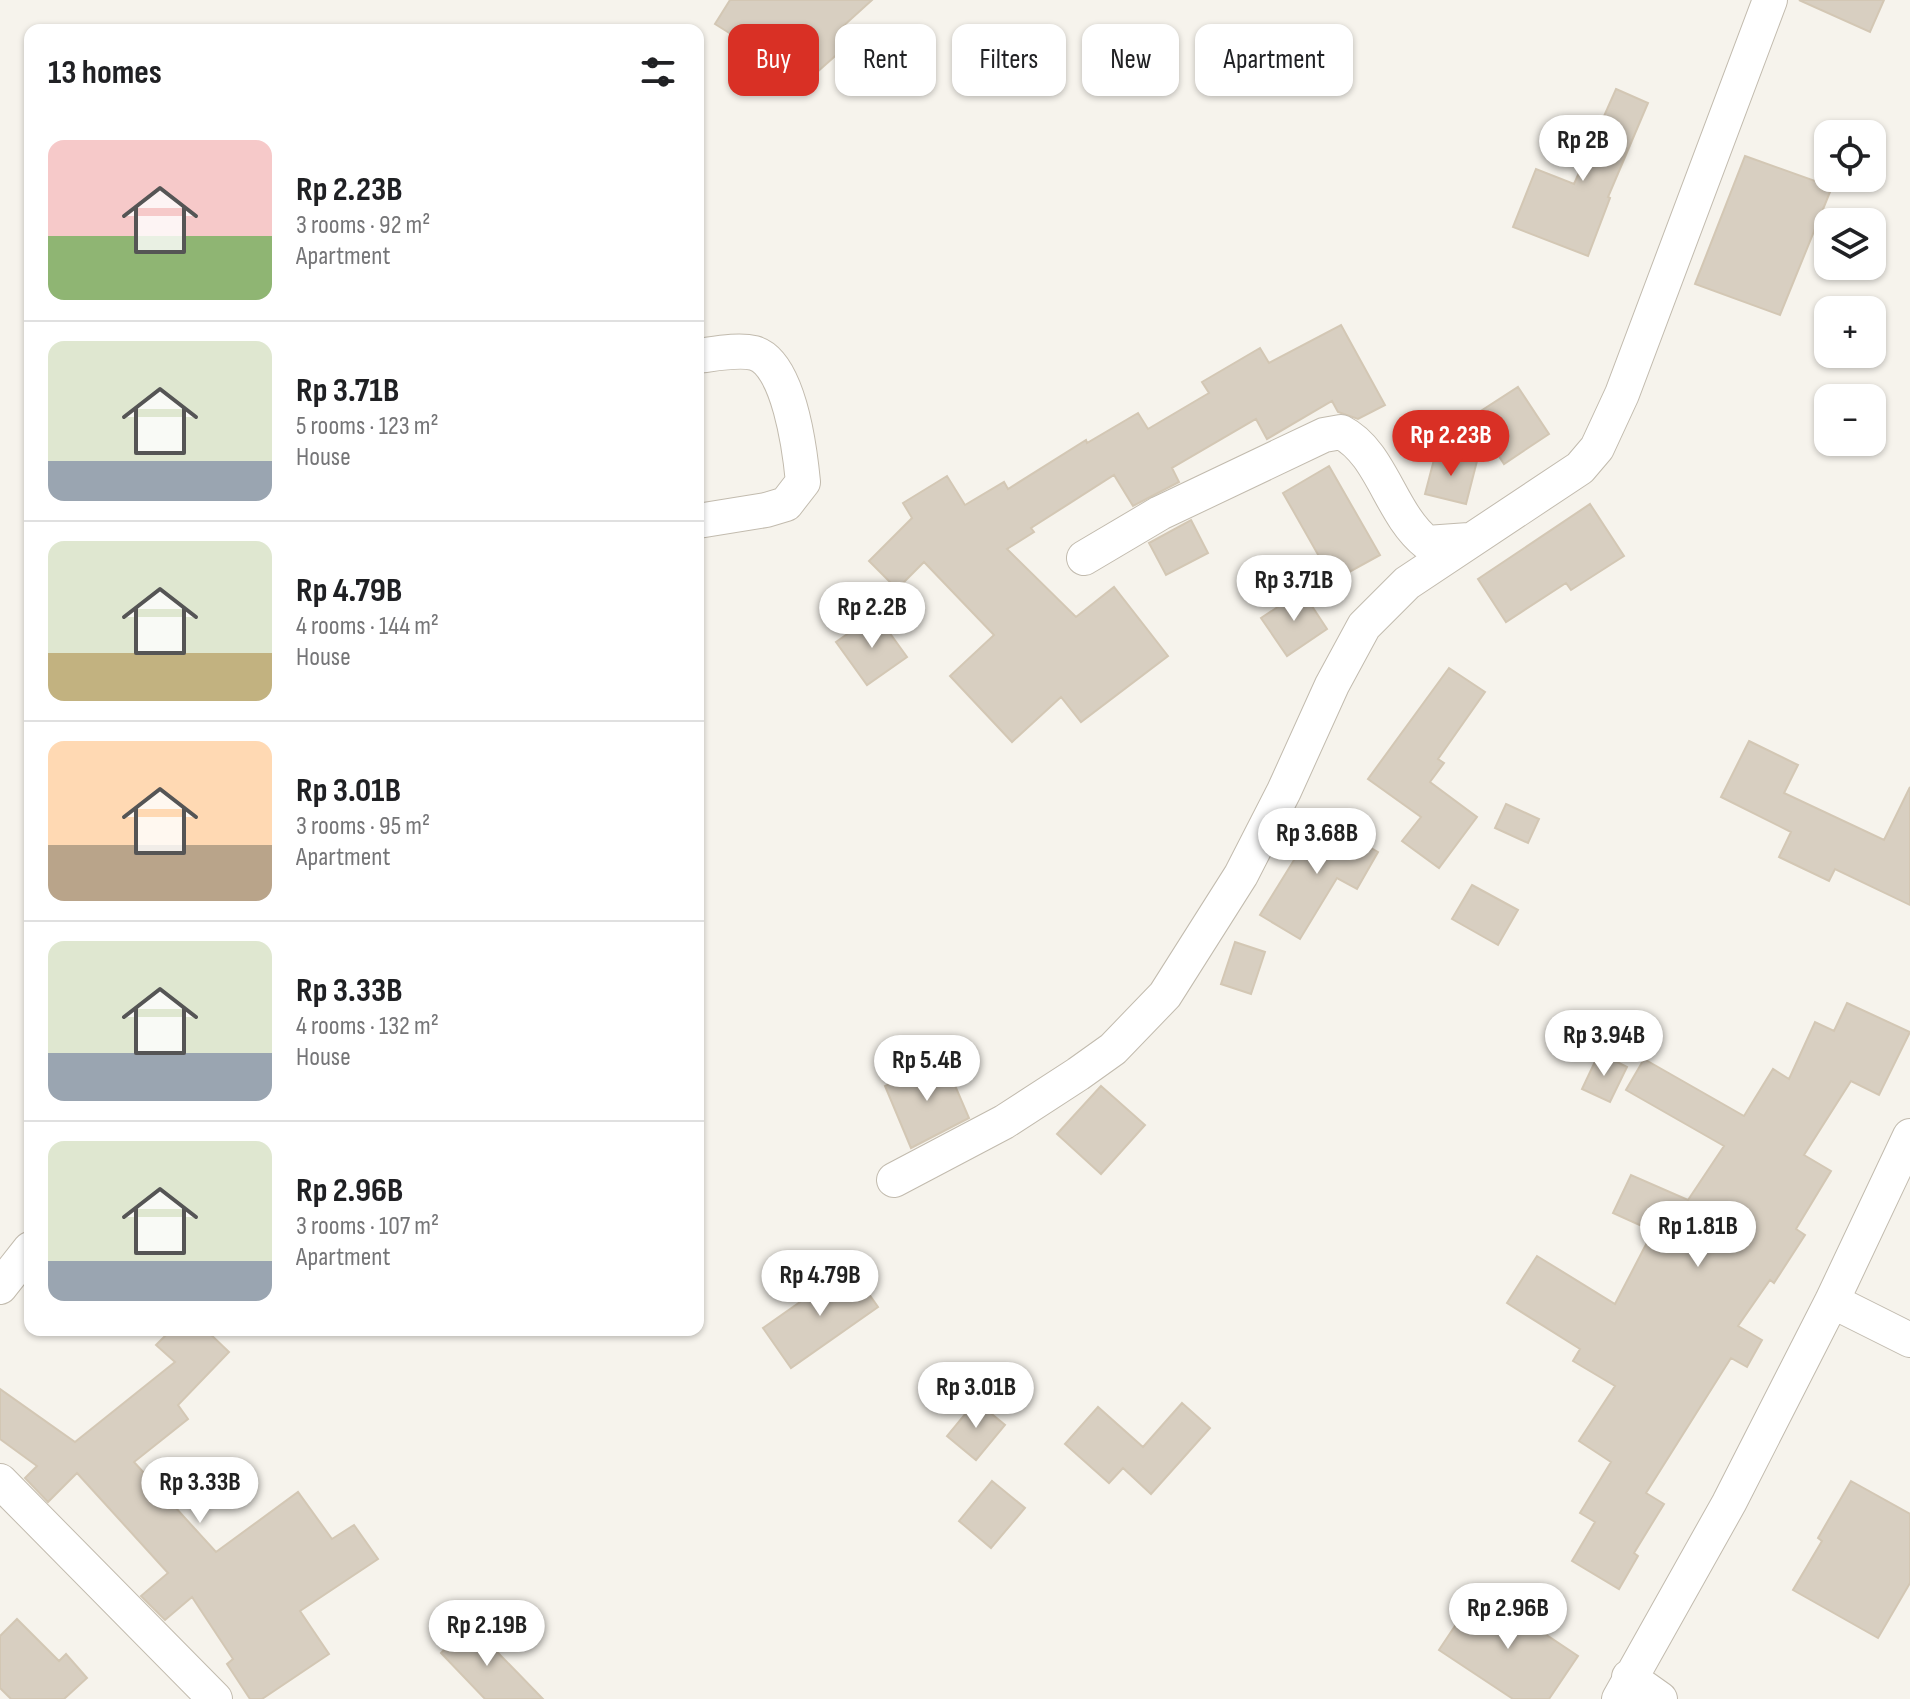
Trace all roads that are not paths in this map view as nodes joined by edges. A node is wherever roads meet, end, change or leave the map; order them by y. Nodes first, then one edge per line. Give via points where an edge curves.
1 (1770, 0) edge
2 (704, 356) edge
3 (704, 520) edge
4 (1474, 539) junction
5 (1084, 558) dead end
6 (1910, 1136) edge
7 (894, 1180) dead end
8 (24, 1257) edge
9 (0, 1287) edge
10 (1832, 1301) junction
11 (1910, 1340) edge
12 (0, 1481) edge
13 (1624, 1688) edge
14 (213, 1698) edge
15 (1660, 1699) edge

1 - 4 street via 1628,379 1597,448 1580,468
2 - 3 street via 754,353 767,360 790,400 803,482 786,504
4 - 5 street via 1427,543 1413,532 1362,447 1341,432 1324,435 1160,513
4 - 7 street via 1407,583 1364,626 1241,875 1165,995 1113,1049 1078,1074 1004,1122
6 - 10 street
8 - 9 street
10 - 11 street
10 - 13 street via 1729,1503
12 - 14 street
13 - 15 street

